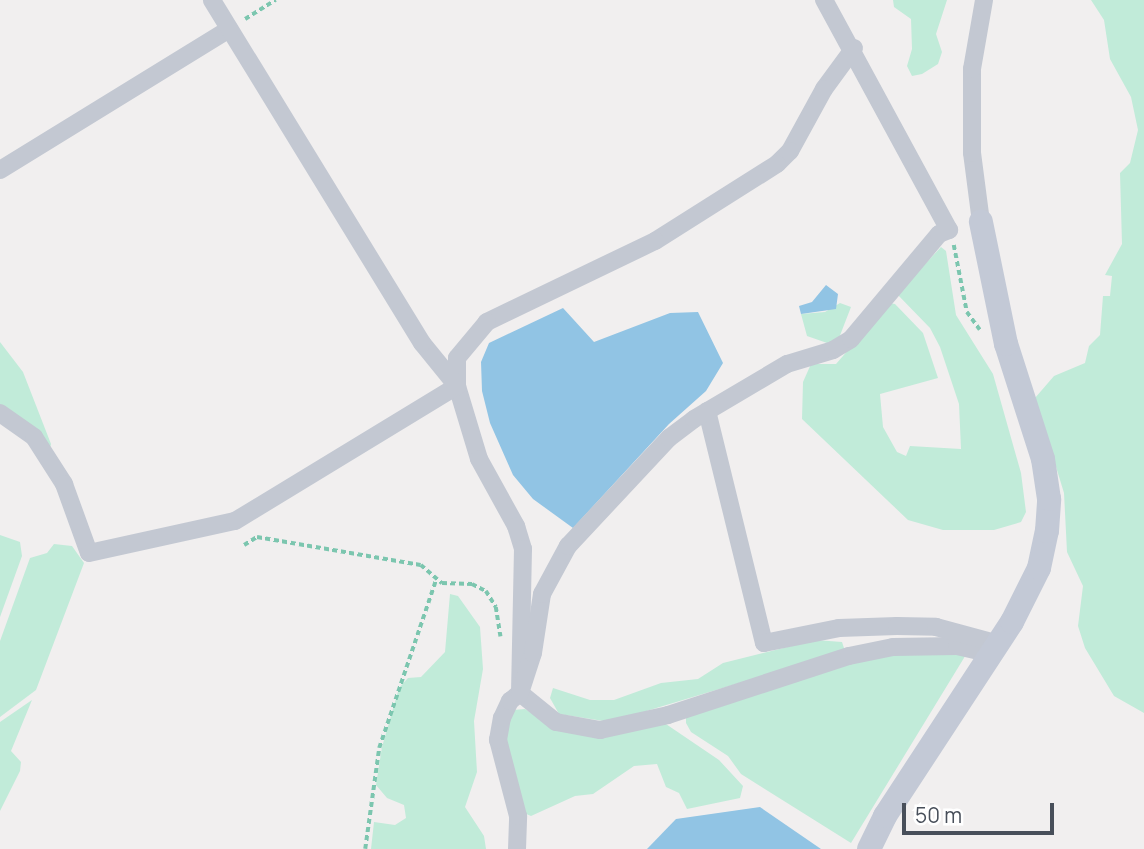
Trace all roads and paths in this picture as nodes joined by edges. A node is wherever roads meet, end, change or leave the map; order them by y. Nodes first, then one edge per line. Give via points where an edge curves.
1 (212, 0) edge
2 (276, 0) edge
3 (824, 0) edge
4 (984, 0) edge
5 (229, 29) junction
6 (854, 48) junction
7 (0, 170) edge
8 (981, 222) joint
9 (949, 230) junction
10 (1006, 344) junction
11 (457, 386) junction
12 (707, 411) junction
13 (0, 413) edge
14 (244, 545) dead end
15 (436, 580) junction
16 (501, 640) dead end
17 (996, 649) junction
18 (520, 693) junction
19 (365, 849) edge
20 (517, 849) edge
21 (869, 849) edge

1 - 5 street
2 - 5 path
3 - 6 street
4 - 8 street via 972,80 972,153
5 - 7 street
5 - 11 street via 422,343
6 - 9 street via 933,207
6 - 11 street via 824,89 790,152 777,164 655,241 487,322 457,358
8 - 10 street
9 - 10 path via 967,312 974,325
9 - 12 street via 939,234 851,339 833,351 788,364
10 - 17 street via 1042,459 1049,499 1039,568
11 - 13 street via 235,521 89,553 64,484 34,437
11 - 18 street via 479,459 516,526 523,549
12 - 17 street via 764,643 839,628 936,627
12 - 18 street via 669,438 568,546 542,594 533,653
14 - 15 path via 257,537 396,558 421,565
15 - 16 path via 472,584 486,591 496,607
15 - 19 path via 379,748
17 - 18 street via 882,649 668,715 600,730 556,722
17 - 21 street via 913,771
18 - 20 street via 510,701 498,740 516,803

